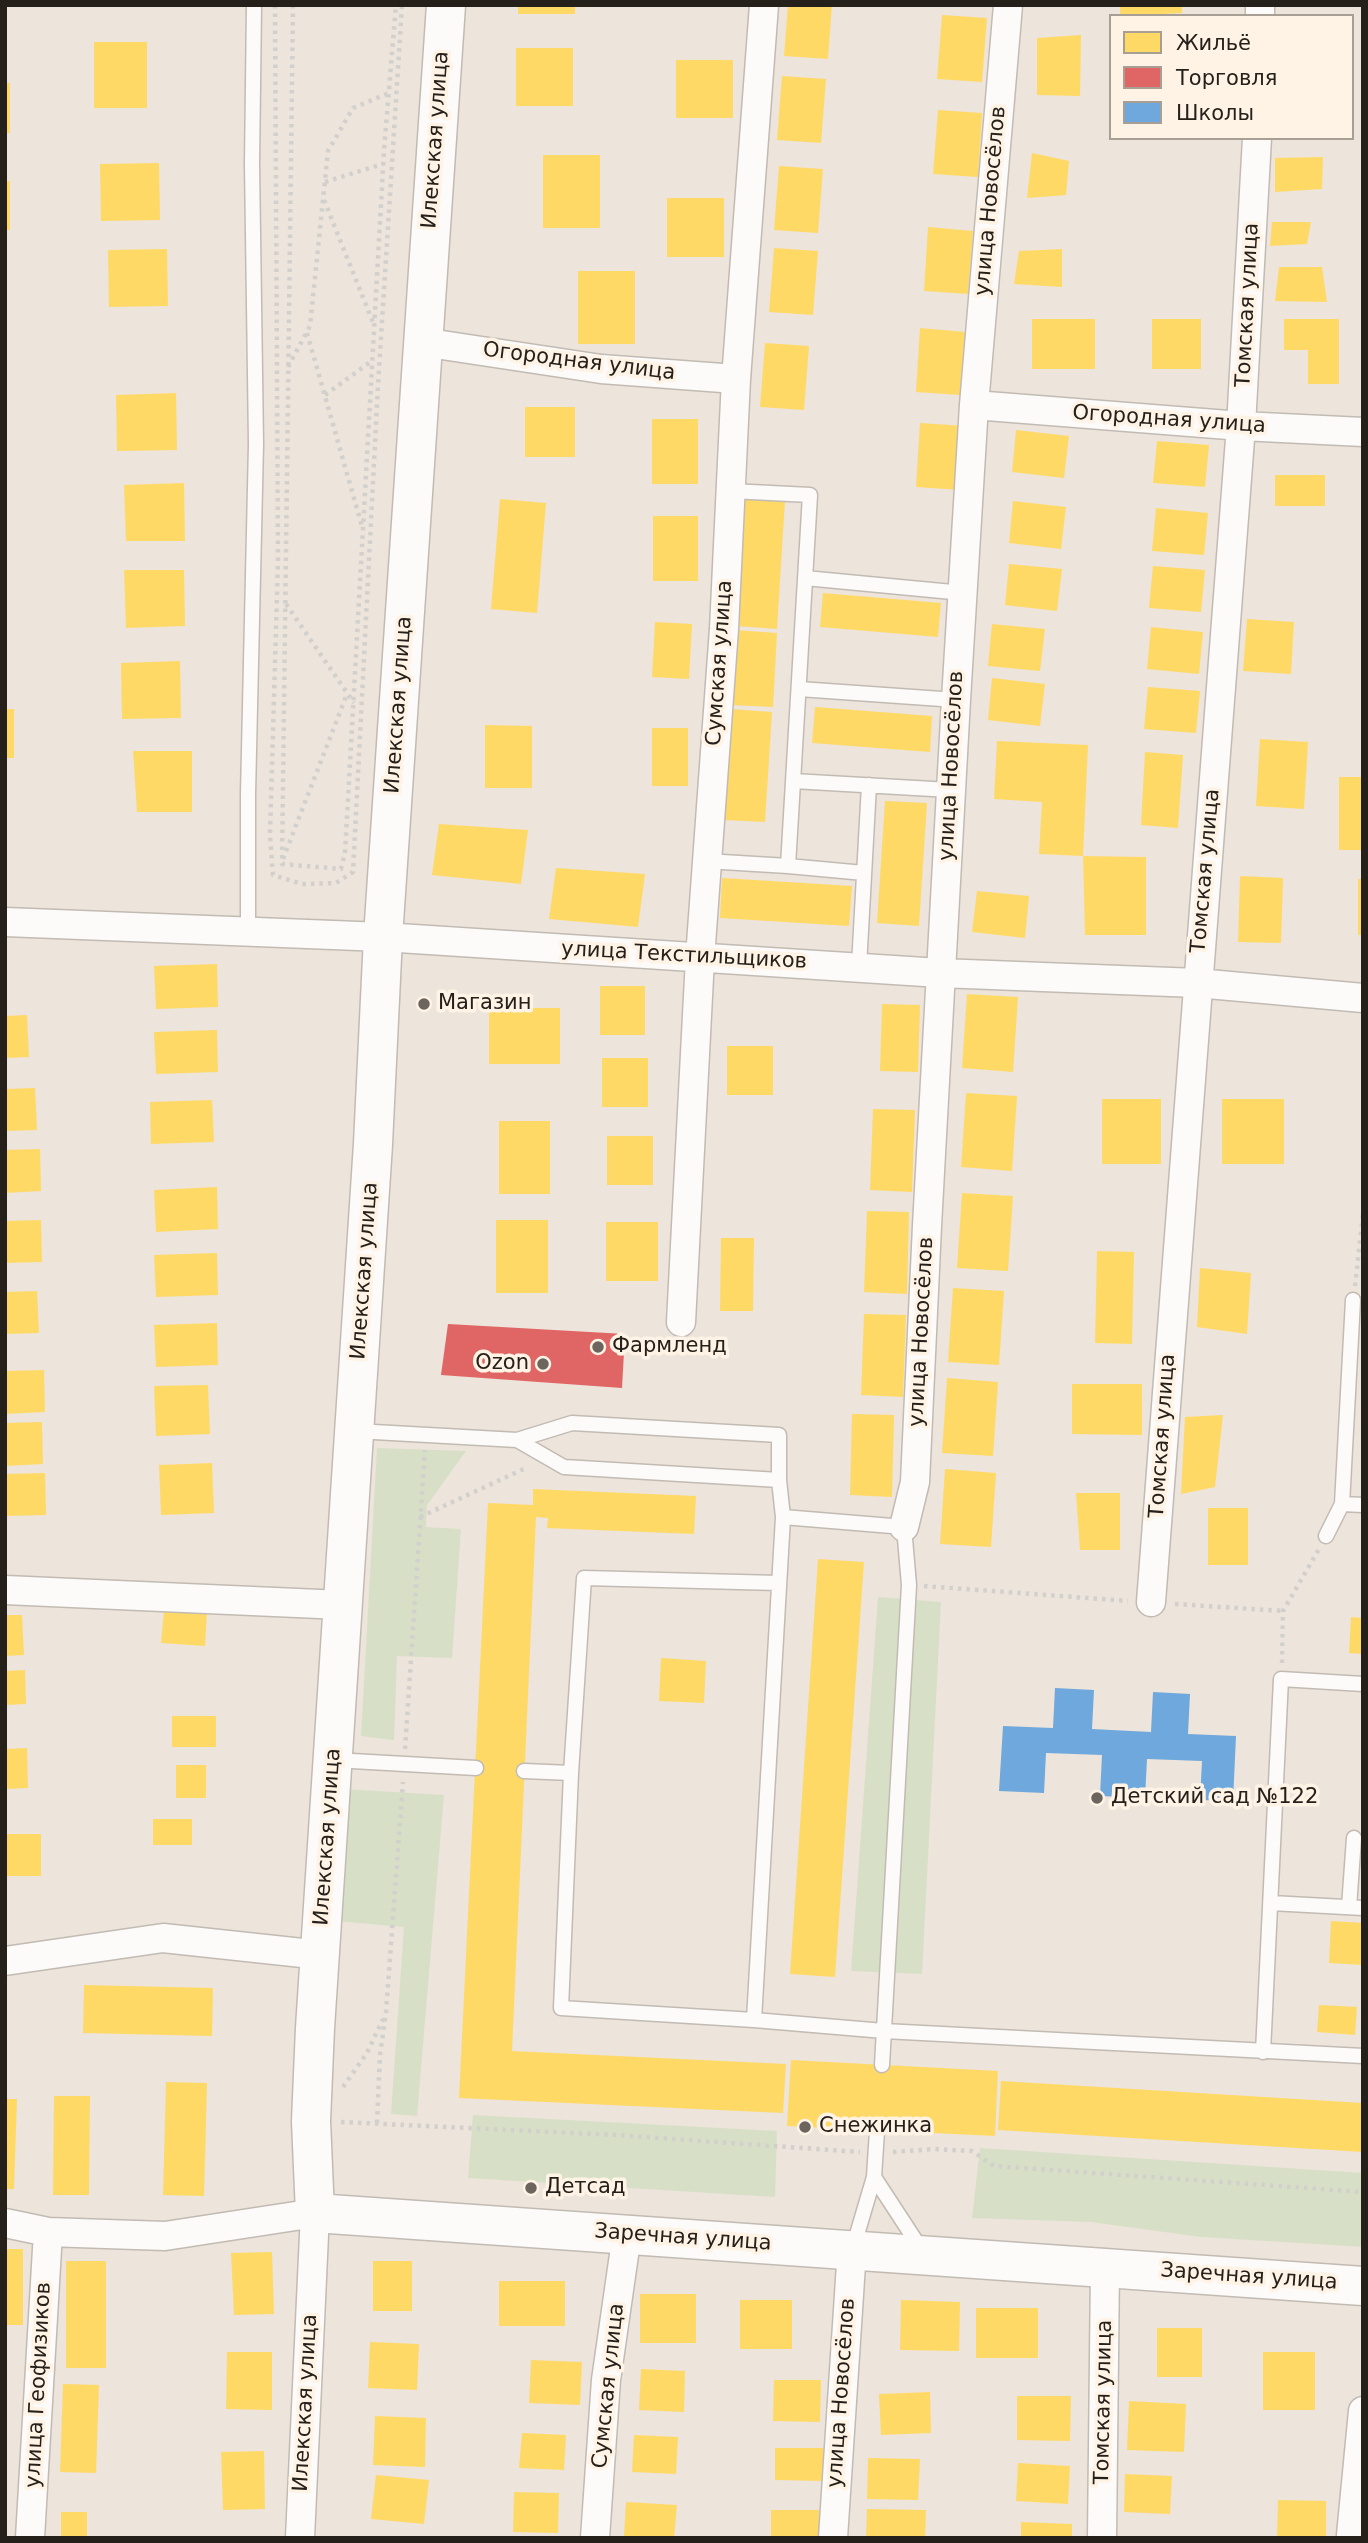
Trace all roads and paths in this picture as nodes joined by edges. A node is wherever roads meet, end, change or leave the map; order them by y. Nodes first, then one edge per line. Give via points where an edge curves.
1 (254, 5) edge
2 (275, 5) edge
3 (293, 5) edge
4 (396, 5) edge
5 (402, 5) edge
6 (446, 5) edge
7 (764, 5) edge
8 (1008, 5) edge
9 (389, 93) junction
10 (1256, 140) edge
11 (383, 164) junction
12 (325, 182) junction
13 (323, 200) junction
14 (375, 327) junction
15 (306, 332) junction
16 (422, 342) junction
17 (374, 359) junction
18 (288, 369) junction
19 (736, 379) junction
20 (325, 395) junction
21 (974, 405) junction
22 (1241, 426) junction
23 (1363, 432) edge
24 (731, 491) junction
25 (364, 533) junction
26 (805, 578) junction
27 (964, 593) junction
28 (285, 603) junction
29 (799, 689) junction
30 (347, 694) junction
31 (956, 700) junction
32 (354, 704) junction
33 (793, 781) junction
34 (869, 785) junction
35 (950, 790) junction
36 (706, 861) junction
37 (282, 864) junction
38 (788, 866) junction
39 (864, 873) junction
40 (5, 922) edge
41 (248, 933) junction
42 (383, 937) junction
43 (700, 958) junction
44 (859, 966) junction
45 (940, 972) junction
46 (1197, 983) junction
47 (1363, 998) edge
48 (1363, 1214) edge
49 (1353, 1300) joint
50 (681, 1322) dead end
51 (355, 1431) junction
52 (426, 1436) junction
53 (517, 1440) junction
54 (550, 1459) junction
55 (779, 1480) junction
56 (1342, 1504) junction
57 (1363, 1505) edge
58 (420, 1517) junction
59 (783, 1517) junction
60 (904, 1527) junction
61 (1326, 1536) joint
62 (778, 1583) junction
63 (909, 1585) junction
64 (5, 1590) edge
65 (1151, 1602) junction
66 (342, 1605) junction
67 (1283, 1611) junction
68 (1281, 1679) junction
69 (1363, 1684) edge
70 (333, 1760) junction
71 (404, 1764) junction
72 (476, 1768) dead end
73 (524, 1771) dead end
74 (570, 1773) junction
75 (1354, 1838) dead end
76 (1271, 1903) junction
77 (1356, 1907) edge
78 (321, 1955) junction
79 (5, 1961) edge
80 (386, 2012) junction
81 (754, 2020) junction
82 (884, 2031) junction
83 (1263, 2052) junction
84 (1363, 2056) edge
85 (882, 2065) dead end
86 (342, 2090) dead end
87 (328, 2122) dead end
88 (377, 2123) junction
89 (877, 2131) dead end
90 (876, 2153) junction
91 (874, 2177) junction
92 (1363, 2192) edge
93 (315, 2213) junction
94 (5, 2223) edge
95 (48, 2232) junction
96 (627, 2234) junction
97 (852, 2249) junction
98 (925, 2254) junction
99 (1105, 2267) junction
100 (1363, 2286) edge
101 (1363, 2411) edge
102 (1359, 2473) edge
103 (1351, 2535) dead end
104 (30, 2538) edge
105 (300, 2538) edge
106 (595, 2538) edge
107 (833, 2538) edge
108 (1102, 2538) edge

1 - 41 lane via 256,444
2 - 5 path via 278,560 270,835 273,875 302,884 336,883 353,872
3 - 18 path
4 - 9 path
6 - 16 street, Илекская улица
7 - 19 street, Сумская улица
8 - 21 street, улица Новосёлов
9 - 11 path
9 - 12 path via 354,107 328,152
10 - 22 street, Томская улица
11 - 12 path
11 - 14 path
12 - 13 path
13 - 14 path
13 - 15 path
14 - 17 path
15 - 18 path
15 - 20 path
16 - 19 street, Огородная улица via 601,369
16 - 42 street, Илекская улица
17 - 20 path
17 - 25 path
18 - 28 path
19 - 24 street, Сумская улица
20 - 25 path
21 - 22 street, Огородная улица
21 - 27 street, улица Новосёлов
22 - 23 street, Огородная улица
22 - 46 street, Томская улица
24 - 26 lane via 810,495
24 - 36 street, Сумская улица
25 - 32 path
26 - 27 lane
26 - 29 lane
27 - 31 street, улица Новосёлов
28 - 30 path
28 - 37 path
29 - 31 lane
29 - 33 lane
30 - 32 path
30 - 37 path
31 - 35 street, улица Новосёлов
32 - 37 path via 341,869
33 - 34 lane
33 - 38 lane
34 - 35 lane
34 - 39 lane
35 - 45 street, улица Новосёлов
36 - 38 lane
36 - 43 street, Сумская улица
38 - 39 lane
39 - 44 lane
40 - 41 street, улица Текстильщиков
41 - 42 street, улица Текстильщиков
42 - 43 street, улица Текстильщиков
42 - 51 street, Илекская улица
43 - 44 street, улица Текстильщиков
43 - 50 street, Сумская улица
44 - 45 street, улица Текстильщиков
45 - 46 street, улица Текстильщиков
45 - 60 street, улица Новосёлов via 915,1482
46 - 47 street, улица Текстильщиков
46 - 65 street, Томская улица
48 - 49 path
49 - 56 lane
51 - 52 lane
51 - 66 street, Илекская улица
52 - 53 lane
52 - 58 path
53 - 54 lane
53 - 55 lane via 572,1423 779,1436
54 - 55 lane via 564,1467
54 - 58 path
55 - 59 lane
56 - 57 lane
56 - 61 lane
58 - 71 path
59 - 60 lane
59 - 62 lane
60 - 63 lane
61 - 67 path
62 - 74 lane via 584,1578
62 - 81 lane
63 - 65 path
63 - 82 lane
64 - 66 street
65 - 67 path
66 - 70 street, Илекская улица
67 - 68 path
68 - 69 lane
68 - 76 lane
70 - 71 lane
70 - 78 street, Илекская улица
71 - 72 lane
71 - 80 path
73 - 74 lane
74 - 81 lane via 561,2008
75 - 77 lane
76 - 77 lane
76 - 83 lane
78 - 79 street via 163,1938
78 - 93 street, Илекская улица via 312,2088
80 - 86 path via 368,2053
80 - 88 path
81 - 82 lane
82 - 83 lane
82 - 85 lane
83 - 84 lane
87 - 88 path
88 - 90 path
89 - 90 lane
90 - 91 lane
90 - 92 path via 972,2151 994,2166
91 - 97 lane
91 - 98 lane
93 - 95 street, Заречная улица via 165,2236
93 - 96 street, Заречная улица
93 - 105 street, Илекская улица
94 - 95 street, Заречная улица
95 - 104 street, улица Геофизиков
96 - 97 street, Заречная улица
96 - 106 street, Сумская улица via 606,2380
97 - 98 street, Заречная улица
97 - 107 street, улица Новосёлов
98 - 99 street, Заречная улица
99 - 100 street, Заречная улица
99 - 108 street, Томская улица
101 - 102 street
102 - 103 street

